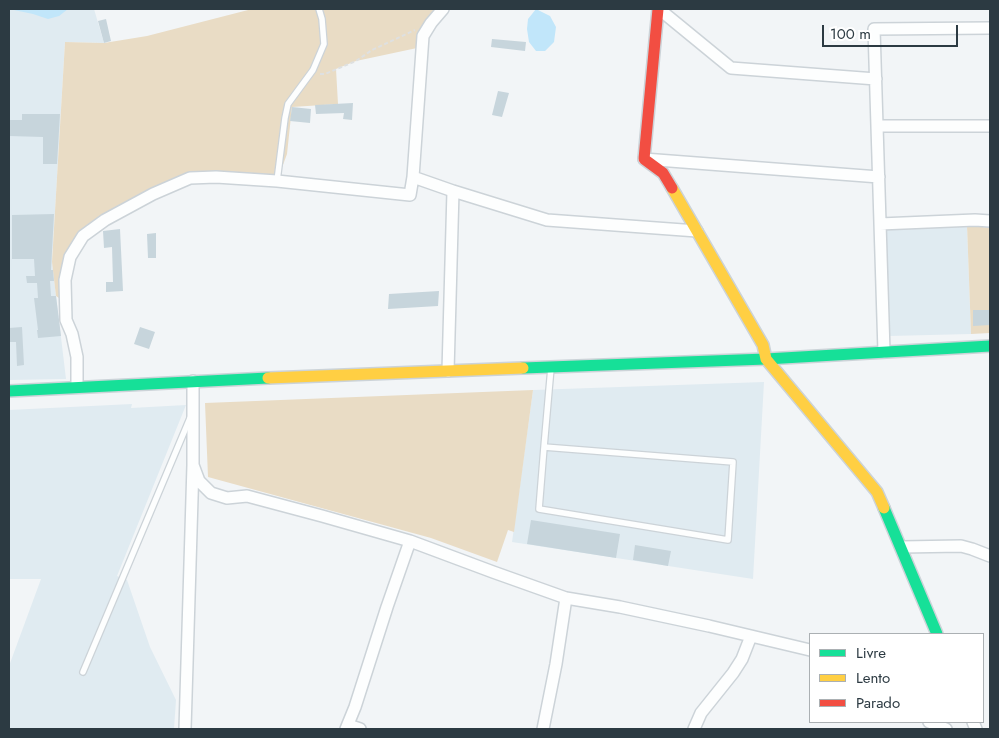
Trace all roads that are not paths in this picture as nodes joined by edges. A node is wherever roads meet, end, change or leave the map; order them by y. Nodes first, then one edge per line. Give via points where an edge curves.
1 (319, 9) edge
2 (443, 9) edge
3 (658, 9) edge
4 (990, 28) edge
5 (876, 79) junction
6 (877, 126) junction
7 (990, 126) edge
8 (644, 159) junction
9 (413, 177) junction
10 (879, 177) junction
11 (277, 181) junction
12 (453, 191) junction
13 (990, 221) edge
14 (880, 224) junction
15 (697, 231) junction
16 (990, 346) edge
17 (884, 352) junction
18 (766, 359) junction
19 (551, 367) junction
20 (448, 371) junction
21 (193, 381) junction
22 (77, 387) junction
23 (9, 391) edge
24 (192, 411) junction
25 (544, 447) junction
26 (193, 465) junction
27 (410, 541) junction
28 (900, 547) junction
29 (990, 556) edge
30 (566, 598) junction
31 (937, 633) edge
32 (751, 636) junction
33 (809, 650) edge
34 (83, 672) dead end
35 (931, 723) edge
36 (347, 727) edge
37 (185, 729) edge
38 (360, 729) edge
39 (543, 729) edge
40 (694, 729) edge
41 (946, 729) edge

1 - 11 lane via 324,44 312,70 288,104
2 - 9 street via 423,36
3 - 5 street via 731,68
3 - 8 street
4 - 5 street via 874,29
5 - 6 street
6 - 7 street
6 - 10 street
8 - 10 street
8 - 15 street via 663,173
9 - 11 street via 410,195
9 - 12 street
10 - 14 street
11 - 22 street via 190,178 104,220 83,236 70,257 65,280 66,320 77,357
12 - 15 street via 547,220
12 - 20 street
13 - 14 street
14 - 17 street
15 - 18 street via 763,345
16 - 17 street
17 - 18 street
18 - 19 street
18 - 28 street via 877,492
19 - 20 street
19 - 25 lane
20 - 21 street
21 - 22 street
21 - 24 street
22 - 23 street
24 - 26 street
24 - 34 lane
25 - 25 lane via 539,509 728,540 733,462
26 - 27 street via 199,481 210,493 227,498 247,496
26 - 37 street
27 - 30 street
27 - 36 street
28 - 29 street via 961,546
28 - 31 street
30 - 32 street
30 - 39 street
32 - 33 street
32 - 40 street via 742,659 701,713
35 - 41 street
36 - 38 street

